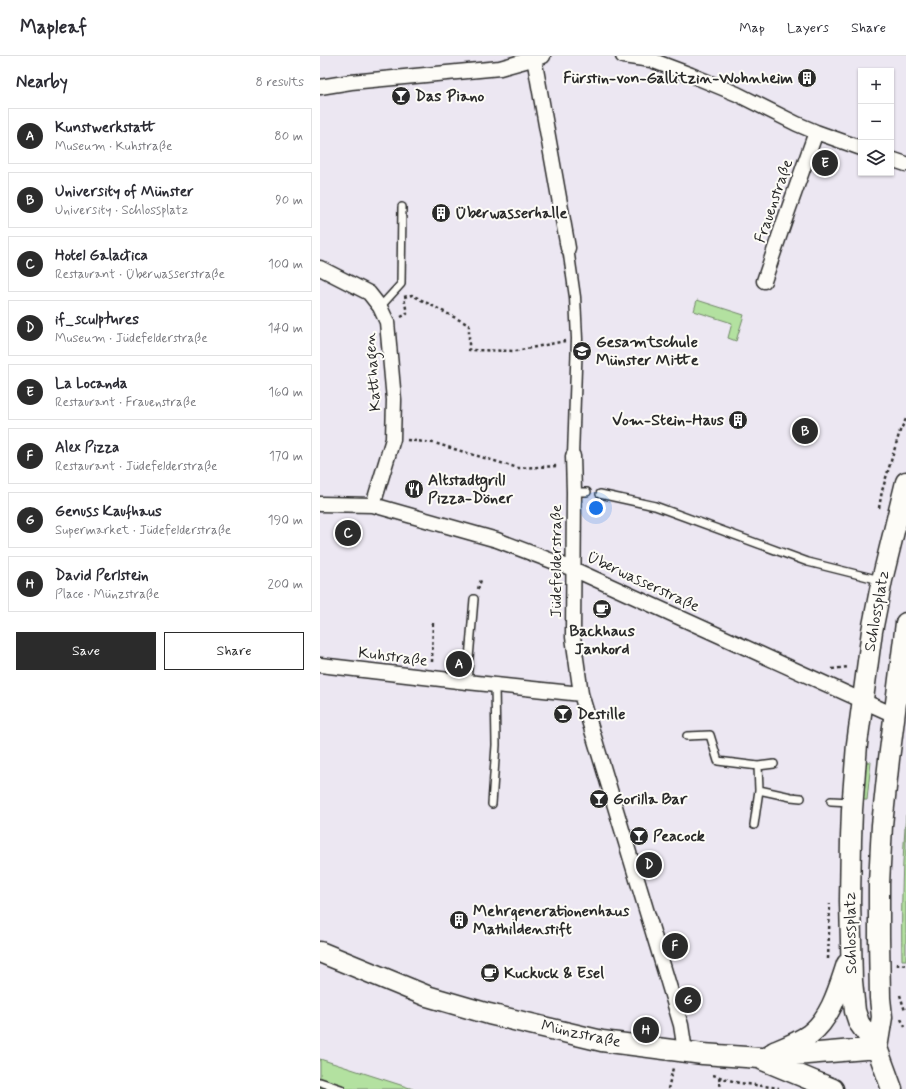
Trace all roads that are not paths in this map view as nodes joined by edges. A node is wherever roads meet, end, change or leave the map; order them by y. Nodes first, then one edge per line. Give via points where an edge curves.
1 (623, 56) edge
2 (530, 58) edge
3 (320, 87) edge
4 (816, 132) junction
5 (858, 147) edge
6 (894, 160) edge
7 (906, 164) edge
8 (402, 207) dead end
9 (568, 248) joint
10 (320, 268) edge
11 (764, 281) dead end
12 (380, 307) junction
13 (573, 461) joint
14 (906, 482) edge
15 (600, 494) dead end
16 (320, 504) edge
17 (373, 505) junction
18 (573, 568) junction
19 (882, 580) junction
20 (474, 599) dead end
21 (906, 623) edge
22 (320, 665) edge
23 (467, 682) junction
24 (495, 685) junction
25 (581, 694) junction
26 (863, 702) junction
27 (897, 716) junction
28 (686, 736) dead end
29 (774, 764) dead end
30 (758, 766) junction
31 (759, 790) junction
32 (801, 798) dead end
33 (831, 801) dead end
34 (853, 802) junction
35 (492, 804) dead end
36 (754, 825) dead end
37 (320, 952) edge
38 (852, 952) junction
39 (877, 1048) junction
40 (677, 1054) junction
41 (760, 1058) junction
42 (320, 1082) edge
43 (341, 1089) edge
44 (833, 1089) edge
45 (892, 1089) edge

1 - 4 street via 651,60 691,75
2 - 3 street via 500,68
2 - 9 street, Jüdefelderstraße
4 - 5 street
4 - 11 street, Frauenstraße
6 - 7 street
8 - 12 lane via 401,284
9 - 13 street, Jüdefelderstraße via 575,297 577,339
10 - 12 street, Katthagen via 369,293
12 - 17 street, Katthagen via 386,322 394,400 393,439
13 - 18 street, Jüdefelderstraße via 580,492
14 - 19 main road, Schlossplatz
15 - 19 lane via 655,506 808,562
16 - 17 street, Überwasserstraße
17 - 18 street, Überwasserstraße via 497,540
18 - 25 street, Jüdefelderstraße via 573,637
18 - 26 street, Überwasserstraße
19 - 26 main road, Schlossplatz via 872,631
20 - 23 lane
21 - 27 main road, Schlossplatz
22 - 23 street, Kuhstraße
23 - 24 street, Kuhstraße
24 - 25 street, Kuhstraße
24 - 35 lane via 496,746
25 - 40 street, Jüdefelderstraße via 680,1025
26 - 27 street, Überwasserstraße
26 - 34 main road, Schlossplatz
27 - 39 main road, Schlossplatz via 885,795 880,858 879,954 882,1017
28 - 30 lane via 710,735 718,761
29 - 30 lane
30 - 31 lane
31 - 32 lane
31 - 36 lane
33 - 34 lane
34 - 38 main road, Schlossplatz via 850,871
37 - 40 main road, Münzstraße via 427,996 482,1012 602,1041
38 - 39 main road, Schlossplatz via 855,1011 859,1023
38 - 41 main road via 837,995 823,1020 810,1034
39 - 41 main road, Münzstraße
39 - 45 main road
40 - 41 main road, Münzstraße
41 - 44 main road
42 - 43 lane

